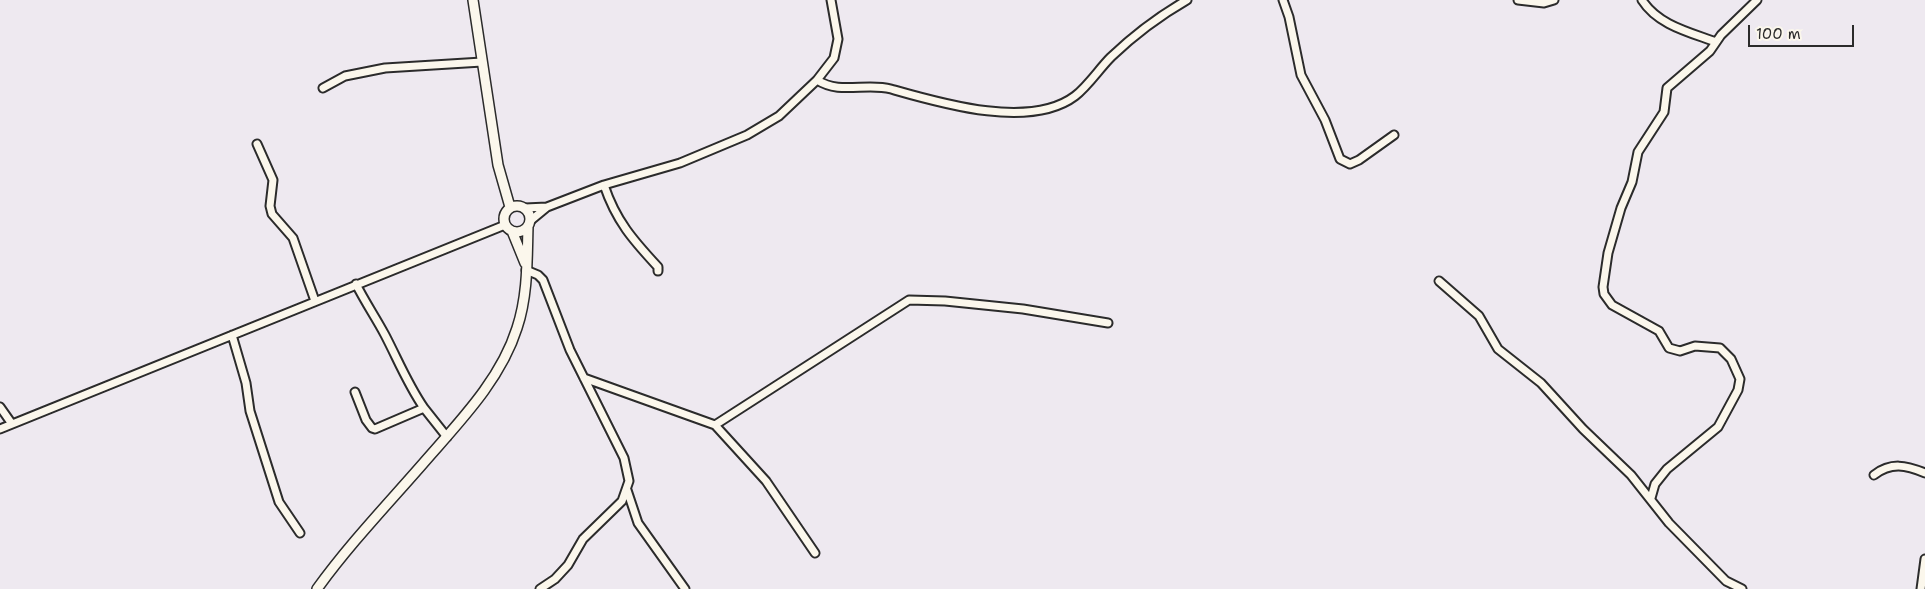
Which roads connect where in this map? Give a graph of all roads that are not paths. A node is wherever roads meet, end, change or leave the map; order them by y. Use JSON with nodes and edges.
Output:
{"nodes":[{"id":1,"x":473,"y":0,"type":"edge"},
{"id":2,"x":831,"y":0,"type":"edge"},
{"id":3,"x":1187,"y":0,"type":"edge"},
{"id":4,"x":1283,"y":0,"type":"edge"},
{"id":5,"x":1518,"y":0,"type":"edge"},
{"id":6,"x":1554,"y":0,"type":"edge"},
{"id":7,"x":1642,"y":0,"type":"edge"},
{"id":8,"x":1757,"y":0,"type":"edge"},
{"id":9,"x":1716,"y":42,"type":"junction"},
{"id":10,"x":482,"y":62,"type":"junction"},
{"id":11,"x":817,"y":80,"type":"junction"},
{"id":12,"x":323,"y":88,"type":"dead end"},
{"id":13,"x":1394,"y":135,"type":"dead end"},
{"id":14,"x":257,"y":144,"type":"dead end"},
{"id":15,"x":604,"y":185,"type":"junction"},
{"id":16,"x":510,"y":207,"type":"junction"},
{"id":17,"x":547,"y":207,"type":"junction"},
{"id":18,"x":525,"y":208,"type":"junction"},
{"id":19,"x":529,"y":224,"type":"junction"},
{"id":20,"x":505,"y":225,"type":"junction"},
{"id":21,"x":512,"y":231,"type":"junction"},
{"id":22,"x":526,"y":268,"type":"junction"},
{"id":23,"x":658,"y":271,"type":"dead end"},
{"id":24,"x":1439,"y":281,"type":"dead end"},
{"id":25,"x":356,"y":284,"type":"junction"},
{"id":26,"x":315,"y":301,"type":"junction"},
{"id":27,"x":1108,"y":323,"type":"dead end"},
{"id":28,"x":232,"y":335,"type":"junction"},
{"id":29,"x":584,"y":378,"type":"junction"},
{"id":30,"x":355,"y":392,"type":"dead end"},
{"id":31,"x":0,"y":407,"type":"edge"},
{"id":32,"x":424,"y":408,"type":"junction"},
{"id":33,"x":12,"y":424,"type":"junction"},
{"id":34,"x":715,"y":425,"type":"junction"},
{"id":35,"x":0,"y":429,"type":"edge"},
{"id":36,"x":448,"y":437,"type":"junction"},
{"id":37,"x":1925,"y":473,"type":"edge"},
{"id":38,"x":1874,"y":475,"type":"dead end"},
{"id":39,"x":627,"y":490,"type":"junction"},
{"id":40,"x":1651,"y":498,"type":"junction"},
{"id":41,"x":300,"y":533,"type":"dead end"},
{"id":42,"x":815,"y":553,"type":"dead end"},
{"id":43,"x":1925,"y":559,"type":"edge"},
{"id":44,"x":317,"y":589,"type":"edge"},
{"id":45,"x":540,"y":589,"type":"edge"},
{"id":46,"x":685,"y":589,"type":"edge"},
{"id":47,"x":1742,"y":589,"type":"edge"},
{"id":48,"x":1921,"y":589,"type":"edge"}],
"edges":[{"from":1,"to":10,"type":"main road"},
{"from":2,"to":11,"type":"street"},
{"from":3,"to":11,"type":"street"},
{"from":4,"to":13,"type":"street"},
{"from":5,"to":6,"type":"street"},
{"from":7,"to":9,"type":"street"},
{"from":8,"to":9,"type":"street"},
{"from":9,"to":40,"type":"street"},
{"from":10,"to":12,"type":"street"},
{"from":10,"to":16,"type":"main road"},
{"from":11,"to":15,"type":"street"},
{"from":14,"to":26,"type":"street"},
{"from":15,"to":17,"type":"street"},
{"from":15,"to":23,"type":"street"},
{"from":16,"to":18,"type":"main road"},
{"from":16,"to":20,"type":"main road"},
{"from":17,"to":18,"type":"street"},
{"from":17,"to":19,"type":"street"},
{"from":18,"to":19,"type":"main road"},
{"from":19,"to":21,"type":"main road"},
{"from":19,"to":22,"type":"main road"},
{"from":20,"to":21,"type":"main road"},
{"from":20,"to":25,"type":"street"},
{"from":21,"to":22,"type":"main road"},
{"from":22,"to":29,"type":"street"},
{"from":22,"to":36,"type":"main road"},
{"from":24,"to":40,"type":"street"},
{"from":25,"to":26,"type":"street"},
{"from":25,"to":32,"type":"street"},
{"from":26,"to":28,"type":"street"},
{"from":27,"to":34,"type":"street"},
{"from":28,"to":33,"type":"street"},
{"from":28,"to":41,"type":"street"},
{"from":29,"to":34,"type":"street"},
{"from":29,"to":39,"type":"street"},
{"from":30,"to":32,"type":"street"},
{"from":31,"to":33,"type":"street"},
{"from":32,"to":36,"type":"street"},
{"from":33,"to":35,"type":"street"},
{"from":34,"to":42,"type":"street"},
{"from":36,"to":44,"type":"main road"},
{"from":37,"to":38,"type":"street"},
{"from":39,"to":45,"type":"street"},
{"from":39,"to":46,"type":"street"},
{"from":40,"to":47,"type":"street"},
{"from":43,"to":48,"type":"street"}]}
